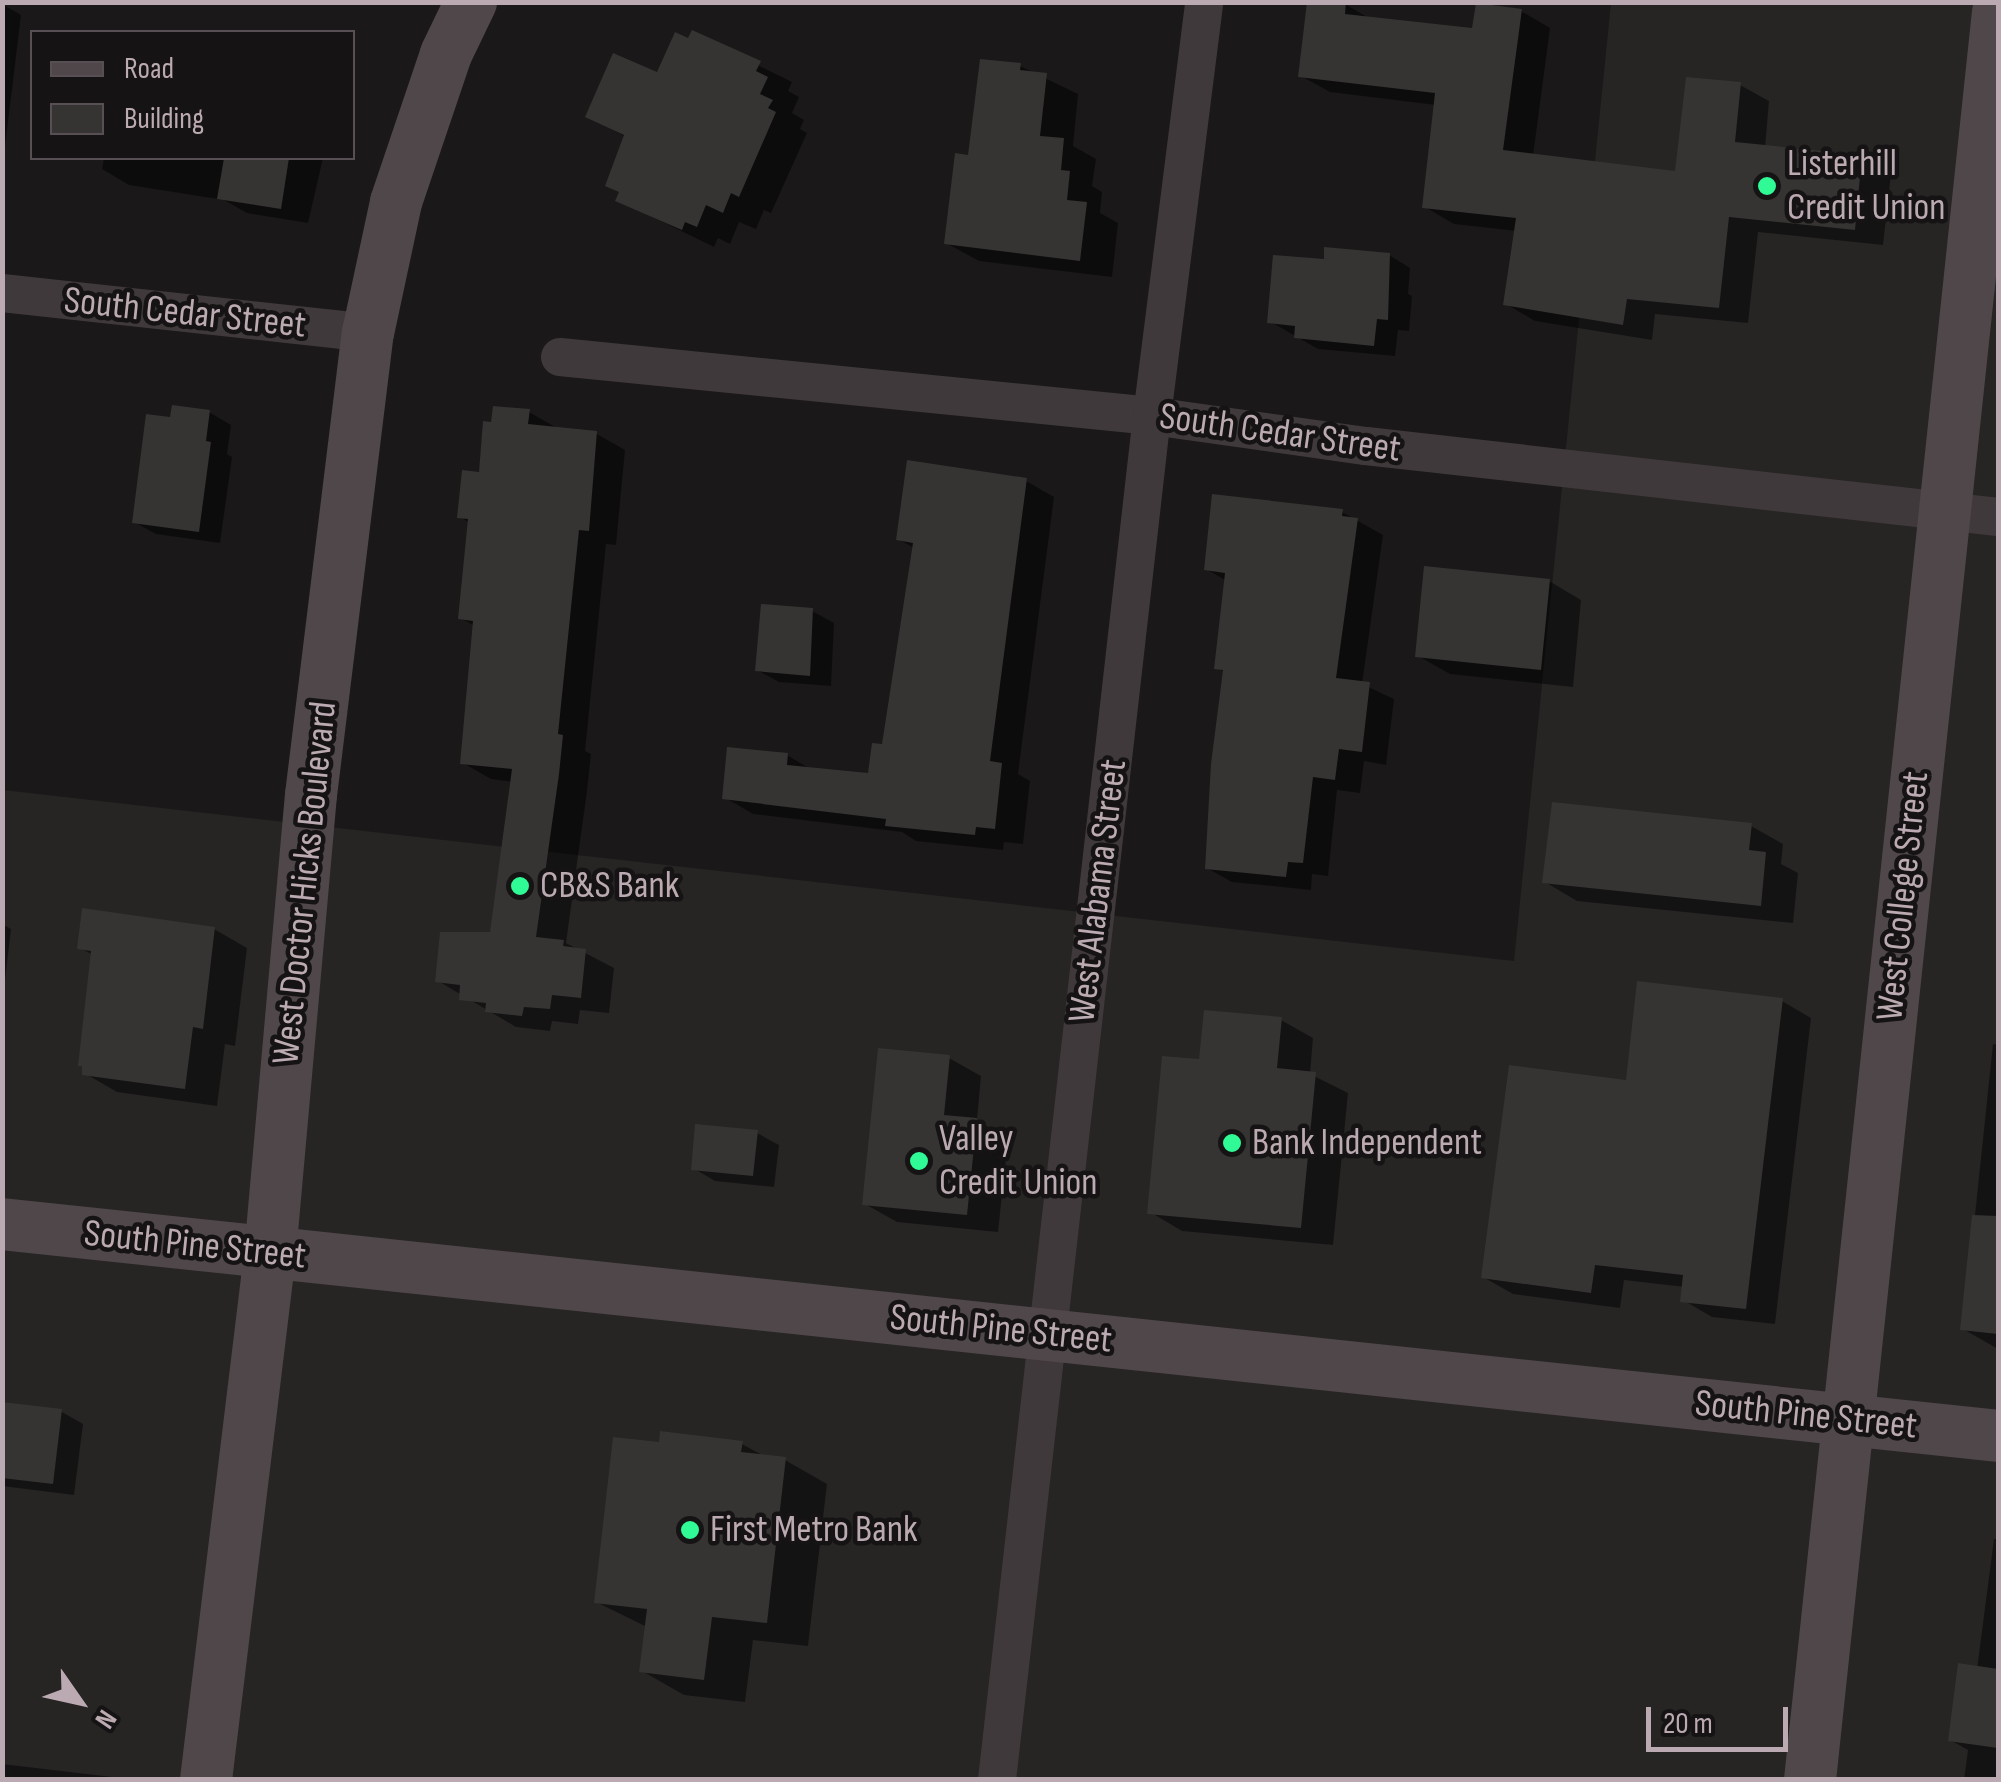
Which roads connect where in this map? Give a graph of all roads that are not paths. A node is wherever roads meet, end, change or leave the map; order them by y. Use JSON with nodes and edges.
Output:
{"nodes":[{"id":1,"x":472,"y":2,"type":"edge"},
{"id":2,"x":1204,"y":2,"type":"edge"},
{"id":3,"x":1998,"y":12,"type":"edge"},
{"id":4,"x":2,"y":294,"type":"edge"},
{"id":5,"x":368,"y":333,"type":"junction"},
{"id":6,"x":560,"y":357,"type":"dead end"},
{"id":7,"x":1152,"y":416,"type":"junction"},
{"id":8,"x":1947,"y":511,"type":"junction"},
{"id":9,"x":1998,"y":517,"type":"edge"},
{"id":10,"x":2,"y":1224,"type":"edge"},
{"id":11,"x":270,"y":1254,"type":"junction"},
{"id":12,"x":1046,"y":1334,"type":"junction"},
{"id":13,"x":1850,"y":1420,"type":"junction"},
{"id":14,"x":1998,"y":1436,"type":"edge"},
{"id":15,"x":206,"y":1780,"type":"edge"},
{"id":16,"x":997,"y":1780,"type":"edge"},
{"id":17,"x":1810,"y":1780,"type":"edge"}],
"edges":[{"from":1,"to":5,"type":"street","name":"West Doctor Hicks Boulevard"},
{"from":2,"to":7,"type":"street","name":"West Alabama Street"},
{"from":3,"to":8,"type":"street","name":"West College Street"},
{"from":4,"to":5,"type":"street","name":"South Cedar Street"},
{"from":5,"to":11,"type":"street","name":"West Doctor Hicks Boulevard"},
{"from":6,"to":7,"type":"street","name":"South Cedar Street"},
{"from":7,"to":8,"type":"street","name":"South Cedar Street"},
{"from":7,"to":12,"type":"street","name":"West Alabama Street"},
{"from":8,"to":9,"type":"street","name":"South Cedar Street"},
{"from":8,"to":13,"type":"street","name":"West College Street"},
{"from":10,"to":11,"type":"street","name":"South Pine Street"},
{"from":11,"to":12,"type":"street","name":"South Pine Street"},
{"from":11,"to":15,"type":"street","name":"West Doctor Hicks Boulevard"},
{"from":12,"to":13,"type":"street","name":"South Pine Street"},
{"from":12,"to":16,"type":"street","name":"West Alabama Street"},
{"from":13,"to":14,"type":"street","name":"South Pine Street"},
{"from":13,"to":17,"type":"street","name":"West College Street"}]}
